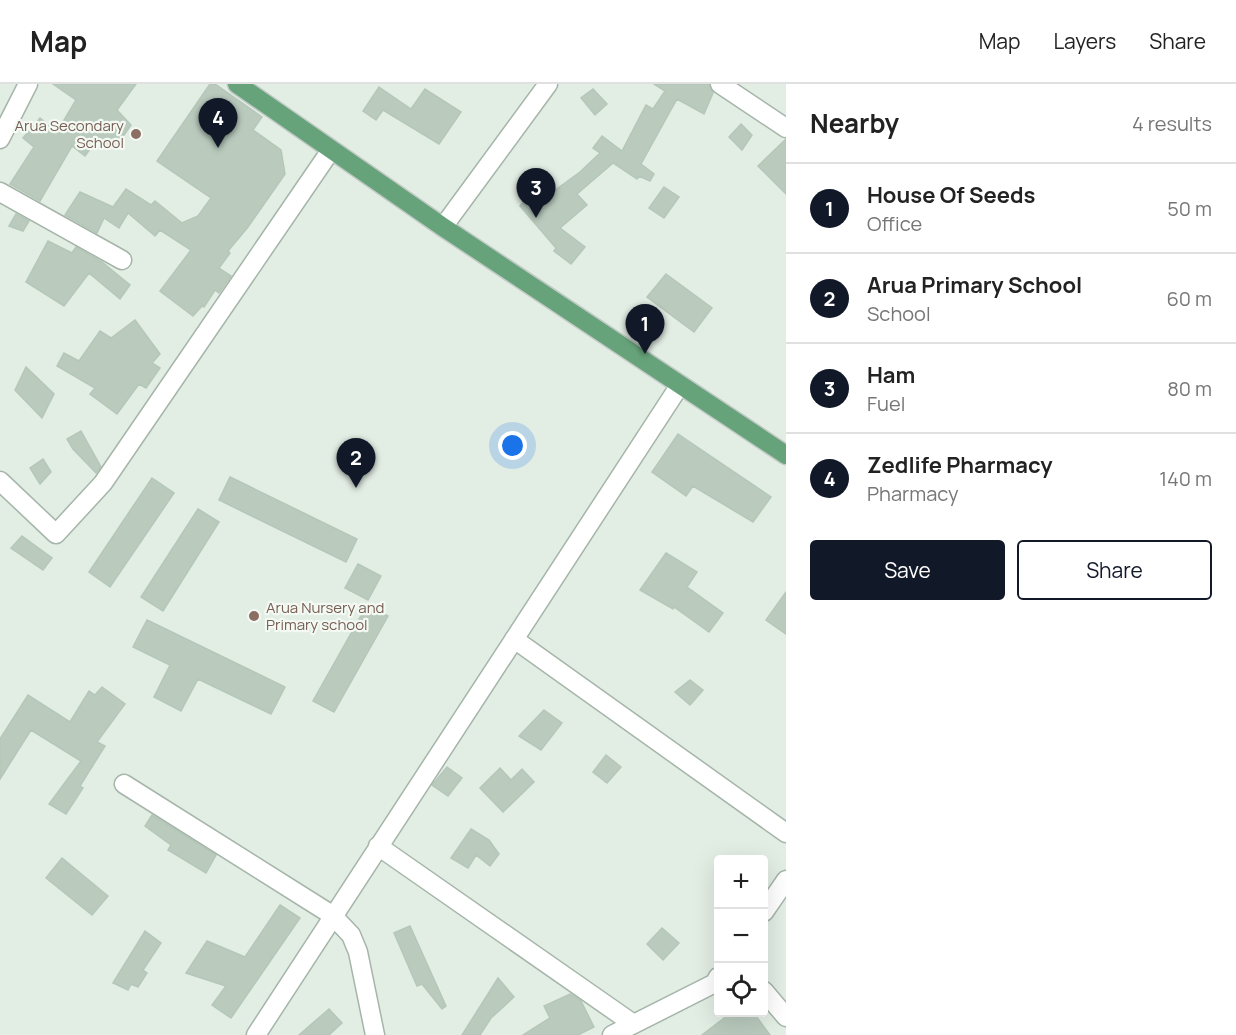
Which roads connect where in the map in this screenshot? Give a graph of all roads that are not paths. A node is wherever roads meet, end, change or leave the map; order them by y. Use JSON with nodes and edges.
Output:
{"nodes":[{"id":1,"x":28,"y":84,"type":"edge"},
{"id":2,"x":237,"y":84,"type":"edge"},
{"id":3,"x":548,"y":84,"type":"edge"},
{"id":4,"x":720,"y":84,"type":"edge"},
{"id":5,"x":786,"y":128,"type":"edge"},
{"id":6,"x":0,"y":139,"type":"edge"},
{"id":7,"x":331,"y":150,"type":"junction"},
{"id":8,"x":0,"y":192,"type":"edge"},
{"id":9,"x":443,"y":227,"type":"junction"},
{"id":10,"x":122,"y":260,"type":"dead end"},
{"id":11,"x":680,"y":385,"type":"junction"},
{"id":12,"x":786,"y":456,"type":"edge"},
{"id":13,"x":0,"y":481,"type":"edge"},
{"id":14,"x":513,"y":639,"type":"junction"},
{"id":15,"x":124,"y":784,"type":"dead end"},
{"id":16,"x":786,"y":833,"type":"edge"},
{"id":17,"x":378,"y":846,"type":"junction"},
{"id":18,"x":786,"y":880,"type":"edge"},
{"id":19,"x":766,"y":909,"type":"edge"},
{"id":20,"x":332,"y":915,"type":"junction"},
{"id":21,"x":714,"y":982,"type":"edge"},
{"id":22,"x":768,"y":996,"type":"edge"},
{"id":23,"x":786,"y":1017,"type":"edge"},
{"id":24,"x":633,"y":1023,"type":"junction"},
{"id":25,"x":256,"y":1035,"type":"edge"},
{"id":26,"x":375,"y":1035,"type":"edge"},
{"id":27,"x":612,"y":1035,"type":"edge"}],
"edges":[{"from":1,"to":6,"type":"street"},
{"from":2,"to":7,"type":"main road"},
{"from":3,"to":9,"type":"street"},
{"from":4,"to":5,"type":"street"},
{"from":7,"to":9,"type":"main road"},
{"from":7,"to":13,"type":"street"},
{"from":8,"to":10,"type":"street"},
{"from":9,"to":11,"type":"main road"},
{"from":11,"to":12,"type":"main road"},
{"from":11,"to":14,"type":"street"},
{"from":14,"to":16,"type":"street"},
{"from":14,"to":17,"type":"street"},
{"from":15,"to":20,"type":"street"},
{"from":17,"to":20,"type":"street"},
{"from":17,"to":24,"type":"street"},
{"from":18,"to":19,"type":"street"},
{"from":20,"to":25,"type":"street"},
{"from":20,"to":26,"type":"street"},
{"from":21,"to":24,"type":"street"},
{"from":22,"to":23,"type":"street"},
{"from":24,"to":27,"type":"street"}]}
